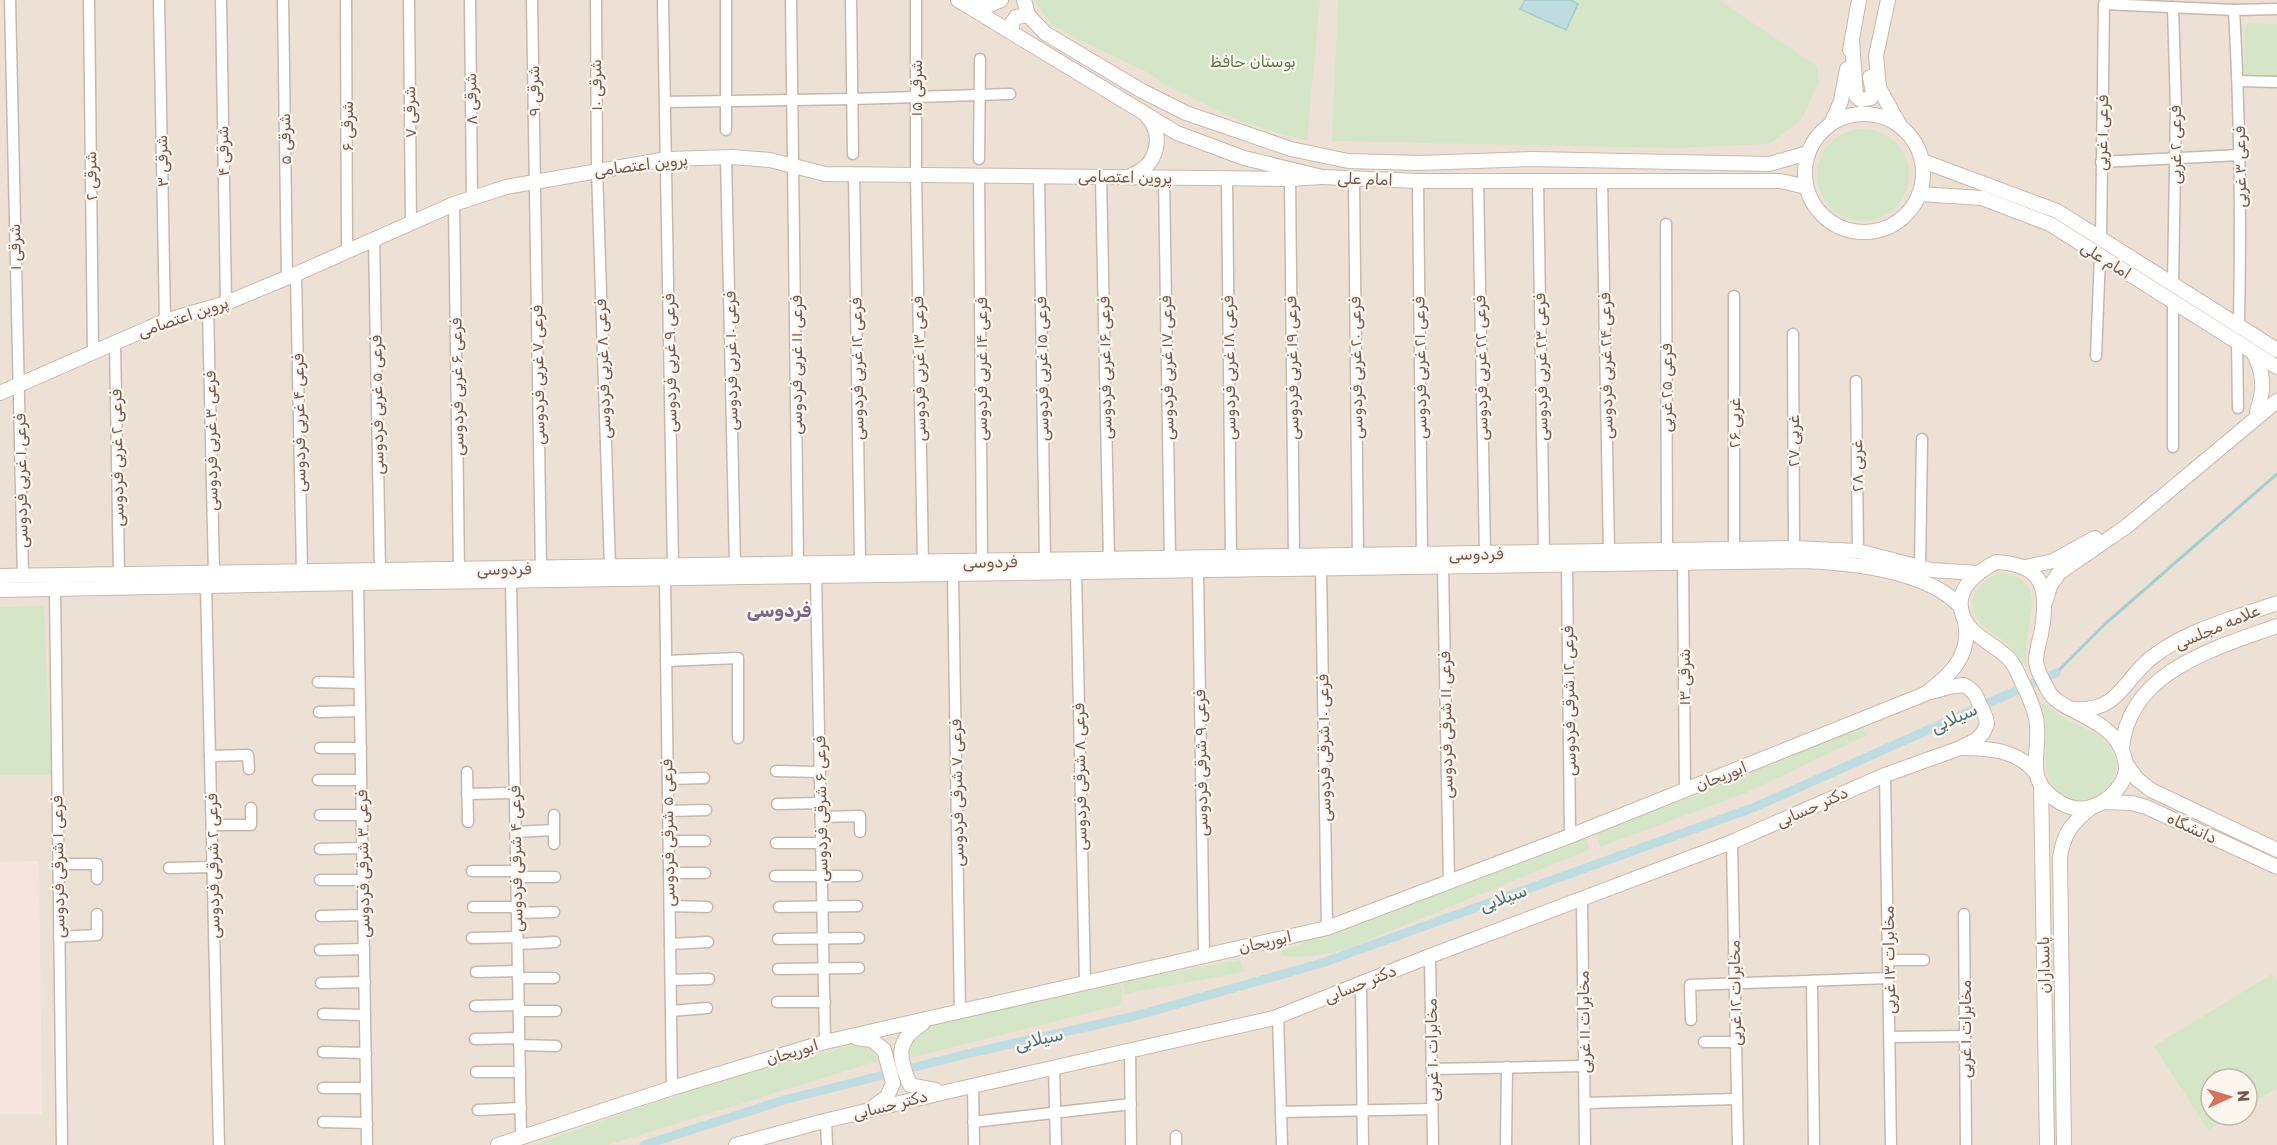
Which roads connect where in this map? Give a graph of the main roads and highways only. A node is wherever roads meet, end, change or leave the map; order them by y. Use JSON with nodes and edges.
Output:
{"nodes":[{"id":1,"x":1001,"y":0,"type":"edge"},
{"id":2,"x":1024,"y":0,"type":"edge"},
{"id":3,"x":1859,"y":0,"type":"edge"},
{"id":4,"x":1888,"y":0,"type":"edge"},
{"id":5,"x":961,"y":2,"type":"edge"},
{"id":6,"x":1028,"y":15,"type":"junction"},
{"id":7,"x":1013,"y":33,"type":"junction"},
{"id":8,"x":1852,"y":41,"type":"junction"},
{"id":9,"x":1879,"y":44,"type":"junction"},
{"id":10,"x":1144,"y":112,"type":"junction"},
{"id":11,"x":1832,"y":122,"type":"junction"},
{"id":12,"x":1899,"y":124,"type":"junction"},
{"id":13,"x":1808,"y":153,"type":"junction"},
{"id":14,"x":1532,"y":159,"type":"junction"},
{"id":15,"x":1786,"y":159,"type":"junction"},
{"id":16,"x":1488,"y":161,"type":"junction"},
{"id":17,"x":1923,"y":161,"type":"junction"},
{"id":18,"x":1948,"y":170,"type":"junction"},
{"id":19,"x":1125,"y":177,"type":"junction"},
{"id":20,"x":1322,"y":177,"type":"junction"},
{"id":21,"x":1531,"y":180,"type":"junction"},
{"id":22,"x":1485,"y":181,"type":"junction"},
{"id":23,"x":1781,"y":181,"type":"junction"},
{"id":24,"x":1806,"y":187,"type":"junction"},
{"id":25,"x":1919,"y":194,"type":"junction"},
{"id":26,"x":1944,"y":196,"type":"junction"},
{"id":27,"x":2239,"y":325,"type":"junction"},
{"id":28,"x":2277,"y":337,"type":"edge"},
{"id":29,"x":2277,"y":350,"type":"edge"},
{"id":30,"x":2253,"y":352,"type":"junction"},
{"id":31,"x":2277,"y":367,"type":"edge"},
{"id":32,"x":0,"y":393,"type":"edge"},
{"id":33,"x":2277,"y":393,"type":"edge"},
{"id":34,"x":2277,"y":401,"type":"edge"},
{"id":35,"x":2257,"y":411,"type":"junction"},
{"id":36,"x":1794,"y":555,"type":"junction"},
{"id":37,"x":1397,"y":562,"type":"junction"},
{"id":38,"x":2026,"y":567,"type":"junction"},
{"id":39,"x":1977,"y":573,"type":"junction"},
{"id":40,"x":578,"y":574,"type":"junction"},
{"id":41,"x":0,"y":576,"type":"edge"},
{"id":42,"x":0,"y":590,"type":"edge"},
{"id":43,"x":2277,"y":603,"type":"edge"},
{"id":44,"x":2045,"y":605,"type":"junction"},
{"id":45,"x":1960,"y":607,"type":"junction"},
{"id":46,"x":1965,"y":622,"type":"junction"},
{"id":47,"x":2277,"y":626,"type":"edge"},
{"id":48,"x":1925,"y":694,"type":"junction"},
{"id":49,"x":2073,"y":708,"type":"junction"},
{"id":50,"x":1960,"y":748,"type":"junction"},
{"id":51,"x":2122,"y":748,"type":"junction"},
{"id":52,"x":2127,"y":765,"type":"junction"},
{"id":53,"x":2038,"y":778,"type":"junction"},
{"id":54,"x":2098,"y":804,"type":"junction"},
{"id":55,"x":2277,"y":850,"type":"edge"},
{"id":56,"x":2277,"y":867,"type":"edge"},
{"id":57,"x":930,"y":1019,"type":"junction"},
{"id":58,"x":846,"y":1037,"type":"junction"},
{"id":59,"x":950,"y":1091,"type":"junction"},
{"id":60,"x":863,"y":1112,"type":"junction"},
{"id":61,"x":751,"y":1143,"type":"edge"},
{"id":62,"x":498,"y":1145,"type":"edge"},
{"id":63,"x":736,"y":1145,"type":"edge"},
{"id":64,"x":2047,"y":1145,"type":"edge"},
{"id":65,"x":2064,"y":1145,"type":"edge"}],
"edges":[{"from":1,"to":5,"type":"main road"},
{"from":2,"to":6,"type":"main road"},
{"from":3,"to":8,"type":"main road"},
{"from":4,"to":9,"type":"main road"},
{"from":5,"to":7,"type":"main road","name":"امام علی"},
{"from":6,"to":7,"type":"main road"},
{"from":6,"to":16,"type":"main road","name":"امام علی"},
{"from":7,"to":10,"type":"main road","name":"امام علی"},
{"from":8,"to":9,"type":"main road"},
{"from":8,"to":11,"type":"main road"},
{"from":9,"to":12,"type":"main road"},
{"from":10,"to":19,"type":"main road"},
{"from":10,"to":20,"type":"main road","name":"امام علی"},
{"from":11,"to":12,"type":"main road"},
{"from":11,"to":13,"type":"main road"},
{"from":12,"to":17,"type":"main road"},
{"from":13,"to":15,"type":"main road","name":"امام علی"},
{"from":13,"to":24,"type":"main road"},
{"from":14,"to":15,"type":"main road","name":"امام علی"},
{"from":14,"to":16,"type":"main road","name":"امام علی"},
{"from":14,"to":21,"type":"main road"},
{"from":15,"to":23,"type":"main road"},
{"from":16,"to":22,"type":"main road"},
{"from":17,"to":18,"type":"main road","name":"امام علی"},
{"from":17,"to":25,"type":"main road"},
{"from":18,"to":26,"type":"main road"},
{"from":18,"to":27,"type":"main road","name":"امام علی"},
{"from":19,"to":20,"type":"main road","name":"پروین اعتصامی"},
{"from":19,"to":32,"type":"main road","name":"پروین اعتصامی"},
{"from":20,"to":22,"type":"main road","name":"امام علی"},
{"from":21,"to":22,"type":"main road","name":"امام علی"},
{"from":21,"to":23,"type":"main road","name":"امام علی"},
{"from":23,"to":24,"type":"main road","name":"امام علی"},
{"from":24,"to":25,"type":"main road"},
{"from":25,"to":26,"type":"main road","name":"امام علی"},
{"from":26,"to":30,"type":"main road","name":"امام علی"},
{"from":27,"to":28,"type":"main road"},
{"from":27,"to":29,"type":"main road","name":"امام علی"},
{"from":30,"to":31,"type":"main road","name":"امام علی"},
{"from":30,"to":35,"type":"main road"},
{"from":33,"to":35,"type":"main road"},
{"from":34,"to":44,"type":"main road"},
{"from":35,"to":38,"type":"main road"},
{"from":36,"to":37,"type":"main road","name":"فردوسی"},
{"from":36,"to":37,"type":"main road","name":"فردوسی"},
{"from":36,"to":39,"type":"main road","name":"فردوسی"},
{"from":36,"to":45,"type":"main road","name":"فردوسی"},
{"from":37,"to":40,"type":"main road","name":"فردوسی"},
{"from":37,"to":40,"type":"main road","name":"فردوسی"},
{"from":38,"to":39,"type":"main road"},
{"from":38,"to":44,"type":"main road"},
{"from":39,"to":45,"type":"main road"},
{"from":40,"to":41,"type":"main road","name":"فردوسی"},
{"from":40,"to":42,"type":"main road","name":"فردوسی"},
{"from":43,"to":49,"type":"main road","name":"علامه مجلسی"},
{"from":44,"to":49,"type":"main road"},
{"from":45,"to":46,"type":"main road"},
{"from":46,"to":48,"type":"main road","name":"ابوریحان"},
{"from":46,"to":53,"type":"main road","name":"پاسداران"},
{"from":47,"to":51,"type":"main road","name":"علامه مجلسی"},
{"from":48,"to":50,"type":"main road"},
{"from":48,"to":57,"type":"main road","name":"ابوریحان"},
{"from":49,"to":51,"type":"main road"},
{"from":50,"to":53,"type":"main road","name":"دانشگاه"},
{"from":50,"to":59,"type":"main road","name":"دکتر حسابی"},
{"from":51,"to":52,"type":"main road"},
{"from":52,"to":54,"type":"main road","name":"پاسداران"},
{"from":52,"to":55,"type":"main road","name":"دانشگاه"},
{"from":53,"to":54,"type":"main road","name":"دانشگاه"},
{"from":53,"to":64,"type":"main road","name":"پاسداران"},
{"from":54,"to":56,"type":"main road","name":"دانشگاه"},
{"from":54,"to":65,"type":"main road","name":"پاسداران"},
{"from":57,"to":58,"type":"main road","name":"ابوریحان"},
{"from":57,"to":59,"type":"main road"},
{"from":58,"to":60,"type":"main road"},
{"from":58,"to":62,"type":"main road","name":"ابوریحان"},
{"from":59,"to":60,"type":"main road","name":"دکتر حسابی"},
{"from":60,"to":61,"type":"main road","name":"دکتر حسابی"},
{"from":61,"to":63,"type":"main road","name":"دکتر حسابی"}]}
